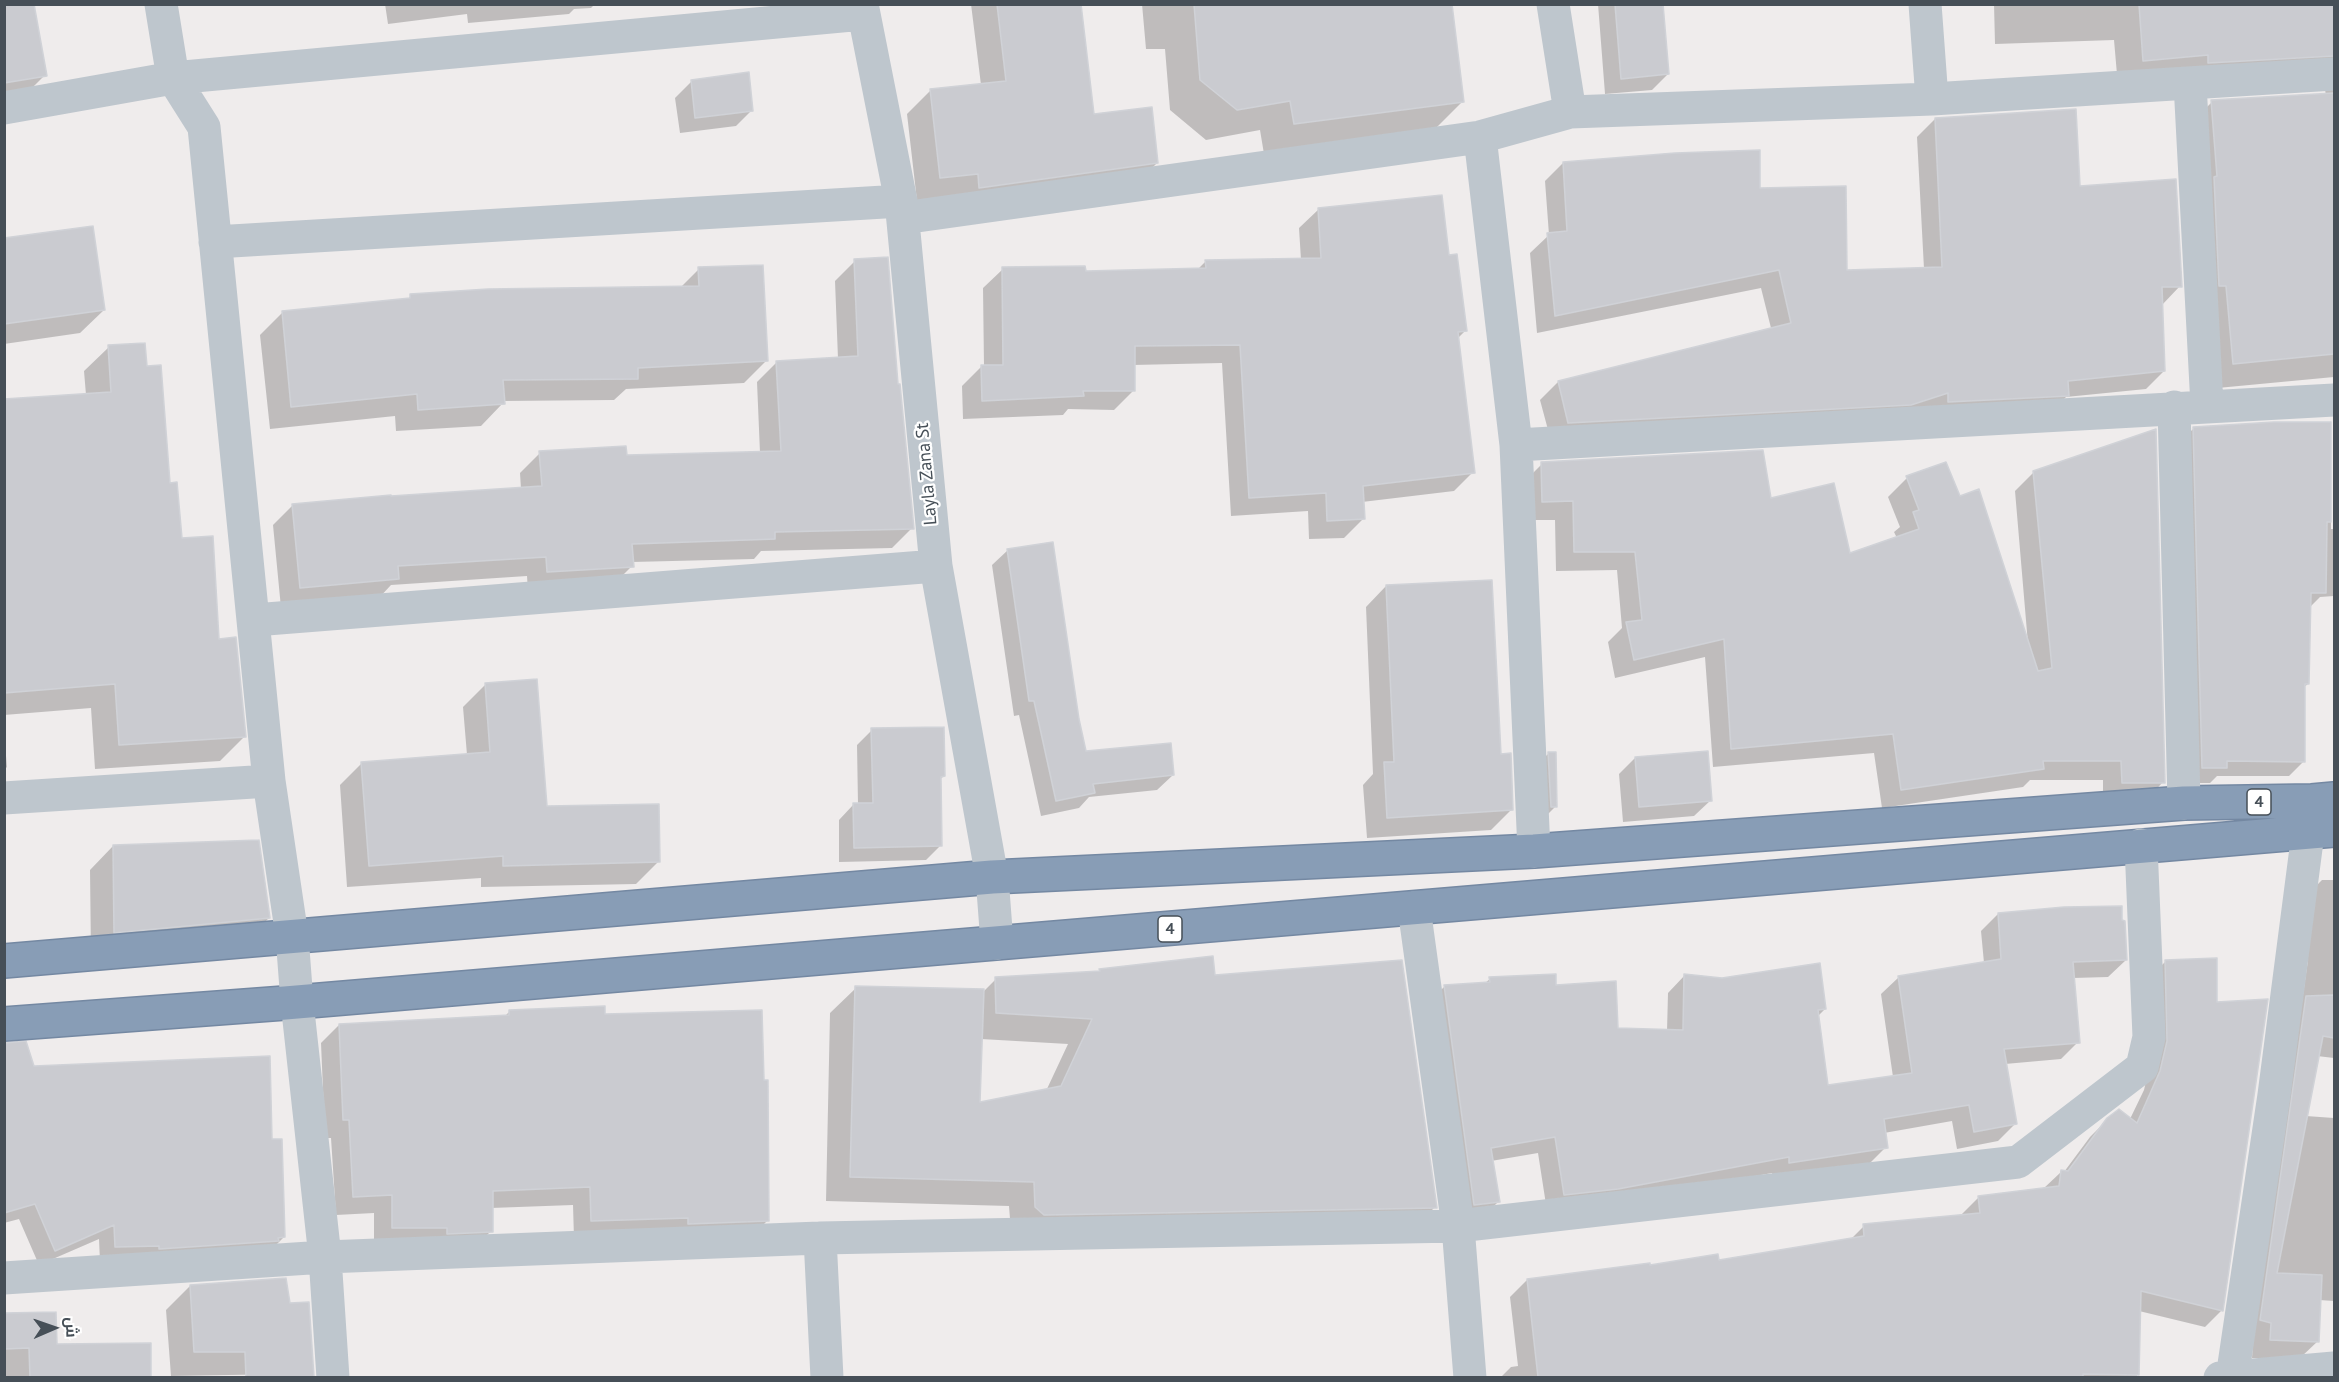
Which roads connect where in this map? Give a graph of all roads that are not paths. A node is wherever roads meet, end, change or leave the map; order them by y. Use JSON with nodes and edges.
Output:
{"nodes":[{"id":1,"x":161,"y":4,"type":"edge"},
{"id":2,"x":1553,"y":4,"type":"edge"},
{"id":3,"x":1925,"y":4,"type":"edge"},
{"id":4,"x":862,"y":9,"type":"edge"},
{"id":5,"x":2334,"y":74,"type":"edge"},
{"id":6,"x":173,"y":78,"type":"junction"},
{"id":7,"x":2190,"y":83,"type":"junction"},
{"id":8,"x":1932,"y":99,"type":"junction"},
{"id":9,"x":4,"y":108,"type":"edge"},
{"id":10,"x":1570,"y":112,"type":"junction"},
{"id":11,"x":1480,"y":137,"type":"junction"},
{"id":12,"x":902,"y":209,"type":"junction"},
{"id":13,"x":215,"y":242,"type":"junction"},
{"id":14,"x":2334,"y":400,"type":"edge"},
{"id":15,"x":2207,"y":406,"type":"junction"},
{"id":16,"x":2174,"y":407,"type":"junction"},
{"id":17,"x":1516,"y":446,"type":"junction"},
{"id":18,"x":936,"y":566,"type":"junction"},
{"id":19,"x":254,"y":621,"type":"junction"},
{"id":20,"x":268,"y":781,"type":"junction"},
{"id":21,"x":4,"y":798,"type":"edge"},
{"id":22,"x":2334,"y":799,"type":"edge"},
{"id":23,"x":2184,"y":804,"type":"junction"},
{"id":24,"x":2321,"y":831,"type":"edge"},
{"id":25,"x":2141,"y":845,"type":"junction"},
{"id":26,"x":1534,"y":851,"type":"junction"},
{"id":27,"x":992,"y":878,"type":"junction"},
{"id":28,"x":1414,"y":908,"type":"junction"},
{"id":29,"x":292,"y":936,"type":"junction"},
{"id":30,"x":997,"y":943,"type":"junction"},
{"id":31,"x":4,"y":962,"type":"edge"},
{"id":32,"x":297,"y":1002,"type":"junction"},
{"id":33,"x":4,"y":1024,"type":"edge"},
{"id":34,"x":1458,"y":1226,"type":"junction"},
{"id":35,"x":820,"y":1238,"type":"junction"},
{"id":36,"x":324,"y":1257,"type":"junction"},
{"id":37,"x":4,"y":1278,"type":"edge"},
{"id":38,"x":2334,"y":1368,"type":"edge"},
{"id":39,"x":333,"y":1377,"type":"edge"},
{"id":40,"x":827,"y":1377,"type":"edge"},
{"id":41,"x":1470,"y":1377,"type":"edge"},
{"id":42,"x":2228,"y":1377,"type":"edge"}],
"edges":[{"from":1,"to":6,"type":"street"},
{"from":2,"to":10,"type":"street"},
{"from":3,"to":8,"type":"street"},
{"from":4,"to":6,"type":"street"},
{"from":4,"to":12,"type":"street","name":"Layla Zana St"},
{"from":5,"to":7,"type":"street"},
{"from":6,"to":9,"type":"street"},
{"from":6,"to":13,"type":"street"},
{"from":7,"to":8,"type":"street"},
{"from":7,"to":15,"type":"street"},
{"from":8,"to":10,"type":"street"},
{"from":10,"to":11,"type":"street"},
{"from":11,"to":12,"type":"street"},
{"from":11,"to":17,"type":"street"},
{"from":12,"to":13,"type":"street"},
{"from":12,"to":18,"type":"street","name":"Layla Zana St"},
{"from":13,"to":19,"type":"street"},
{"from":14,"to":15,"type":"street"},
{"from":15,"to":16,"type":"street"},
{"from":16,"to":17,"type":"street"},
{"from":16,"to":23,"type":"street"},
{"from":17,"to":26,"type":"street"},
{"from":18,"to":19,"type":"street"},
{"from":18,"to":27,"type":"street","name":"Layla Zana St"},
{"from":19,"to":20,"type":"street"},
{"from":20,"to":21,"type":"street"},
{"from":20,"to":29,"type":"street"},
{"from":22,"to":23,"type":"highway","number":"4"},
{"from":23,"to":26,"type":"highway","number":"4"},
{"from":24,"to":25,"type":"highway","number":"4"},
{"from":24,"to":42,"type":"street"},
{"from":25,"to":28,"type":"highway","number":"4"},
{"from":25,"to":34,"type":"street"},
{"from":26,"to":27,"type":"highway","number":"4"},
{"from":27,"to":29,"type":"highway","number":"4"},
{"from":27,"to":30,"type":"street","name":"Layla Zana St"},
{"from":28,"to":30,"type":"highway","number":"4"},
{"from":28,"to":34,"type":"street"},
{"from":29,"to":31,"type":"highway","number":"4"},
{"from":29,"to":32,"type":"street"},
{"from":30,"to":32,"type":"highway","number":"4"},
{"from":32,"to":33,"type":"highway","number":"4"},
{"from":32,"to":36,"type":"street"},
{"from":34,"to":35,"type":"street"},
{"from":34,"to":41,"type":"street"},
{"from":35,"to":36,"type":"street"},
{"from":35,"to":40,"type":"street"},
{"from":36,"to":37,"type":"street"},
{"from":36,"to":39,"type":"street"},
{"from":38,"to":42,"type":"street"}]}
